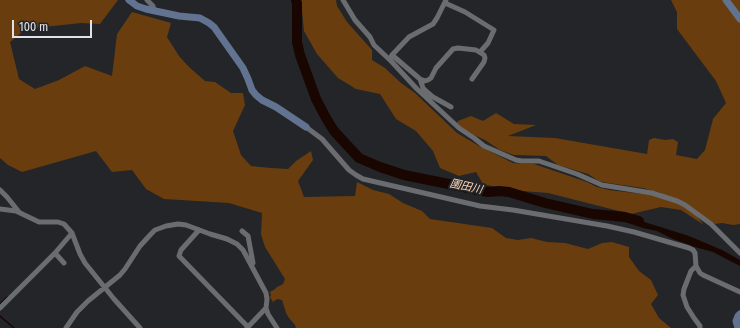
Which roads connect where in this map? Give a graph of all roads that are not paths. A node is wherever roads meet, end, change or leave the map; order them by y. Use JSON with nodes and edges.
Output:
{"nodes":[{"id":1,"x":129,"y":0,"type":"edge"},
{"id":2,"x":147,"y":0,"type":"edge"},
{"id":3,"x":343,"y":0,"type":"edge"},
{"id":4,"x":726,"y":0,"type":"edge"},
{"id":5,"x":445,"y":2,"type":"edge"},
{"id":6,"x":154,"y":10,"type":"junction"},
{"id":7,"x":740,"y":19,"type":"edge"},
{"id":8,"x":480,"y":52,"type":"junction"},
{"id":9,"x":392,"y":55,"type":"junction"},
{"id":10,"x":391,"y":62,"type":"junction"},
{"id":11,"x":472,"y":78,"type":"dead end"},
{"id":12,"x":420,"y":79,"type":"junction"},
{"id":13,"x":451,"y":107,"type":"dead end"},
{"id":14,"x":306,"y":127,"type":"joint"},
{"id":15,"x":0,"y":190,"type":"edge"},
{"id":16,"x":0,"y":209,"type":"edge"},
{"id":17,"x":20,"y":213,"type":"junction"},
{"id":18,"x":199,"y":230,"type":"junction"},
{"id":19,"x":242,"y":231,"type":"dead end"},
{"id":20,"x":72,"y":233,"type":"junction"},
{"id":21,"x":56,"y":253,"type":"junction"},
{"id":22,"x":740,"y":253,"type":"edge"},
{"id":23,"x":64,"y":263,"type":"dead end"},
{"id":24,"x":696,"y":266,"type":"junction"},
{"id":25,"x":254,"y":270,"type":"junction"},
{"id":26,"x":106,"y":287,"type":"junction"},
{"id":27,"x":740,"y":292,"type":"edge"},
{"id":28,"x":0,"y":308,"type":"edge"},
{"id":29,"x":266,"y":308,"type":"junction"},
{"id":30,"x":740,"y":314,"type":"edge"},
{"id":31,"x":247,"y":327,"type":"edge"},
{"id":32,"x":66,"y":328,"type":"edge"},
{"id":33,"x":140,"y":328,"type":"edge"},
{"id":34,"x":277,"y":328,"type":"edge"},
{"id":35,"x":700,"y":328,"type":"edge"},
{"id":36,"x":738,"y":328,"type":"edge"}],
"edges":[{"from":1,"to":6,"type":"street"},
{"from":2,"to":6,"type":"street"},
{"from":3,"to":10,"type":"street"},
{"from":4,"to":7,"type":"street"},
{"from":5,"to":8,"type":"street"},
{"from":5,"to":9,"type":"street"},
{"from":6,"to":14,"type":"street"},
{"from":8,"to":11,"type":"street"},
{"from":8,"to":12,"type":"street"},
{"from":9,"to":10,"type":"street"},
{"from":9,"to":12,"type":"street"},
{"from":10,"to":22,"type":"street"},
{"from":12,"to":13,"type":"street"},
{"from":14,"to":24,"type":"street"},
{"from":15,"to":17,"type":"street"},
{"from":16,"to":17,"type":"street"},
{"from":17,"to":20,"type":"street"},
{"from":18,"to":25,"type":"street"},
{"from":18,"to":26,"type":"street"},
{"from":18,"to":31,"type":"street"},
{"from":19,"to":25,"type":"street"},
{"from":20,"to":21,"type":"street"},
{"from":20,"to":26,"type":"street"},
{"from":21,"to":23,"type":"street"},
{"from":21,"to":28,"type":"street"},
{"from":24,"to":27,"type":"street"},
{"from":24,"to":35,"type":"street"},
{"from":25,"to":29,"type":"street"},
{"from":26,"to":32,"type":"street"},
{"from":26,"to":33,"type":"street"},
{"from":29,"to":31,"type":"street"},
{"from":29,"to":34,"type":"street"},
{"from":30,"to":36,"type":"street"}]}
